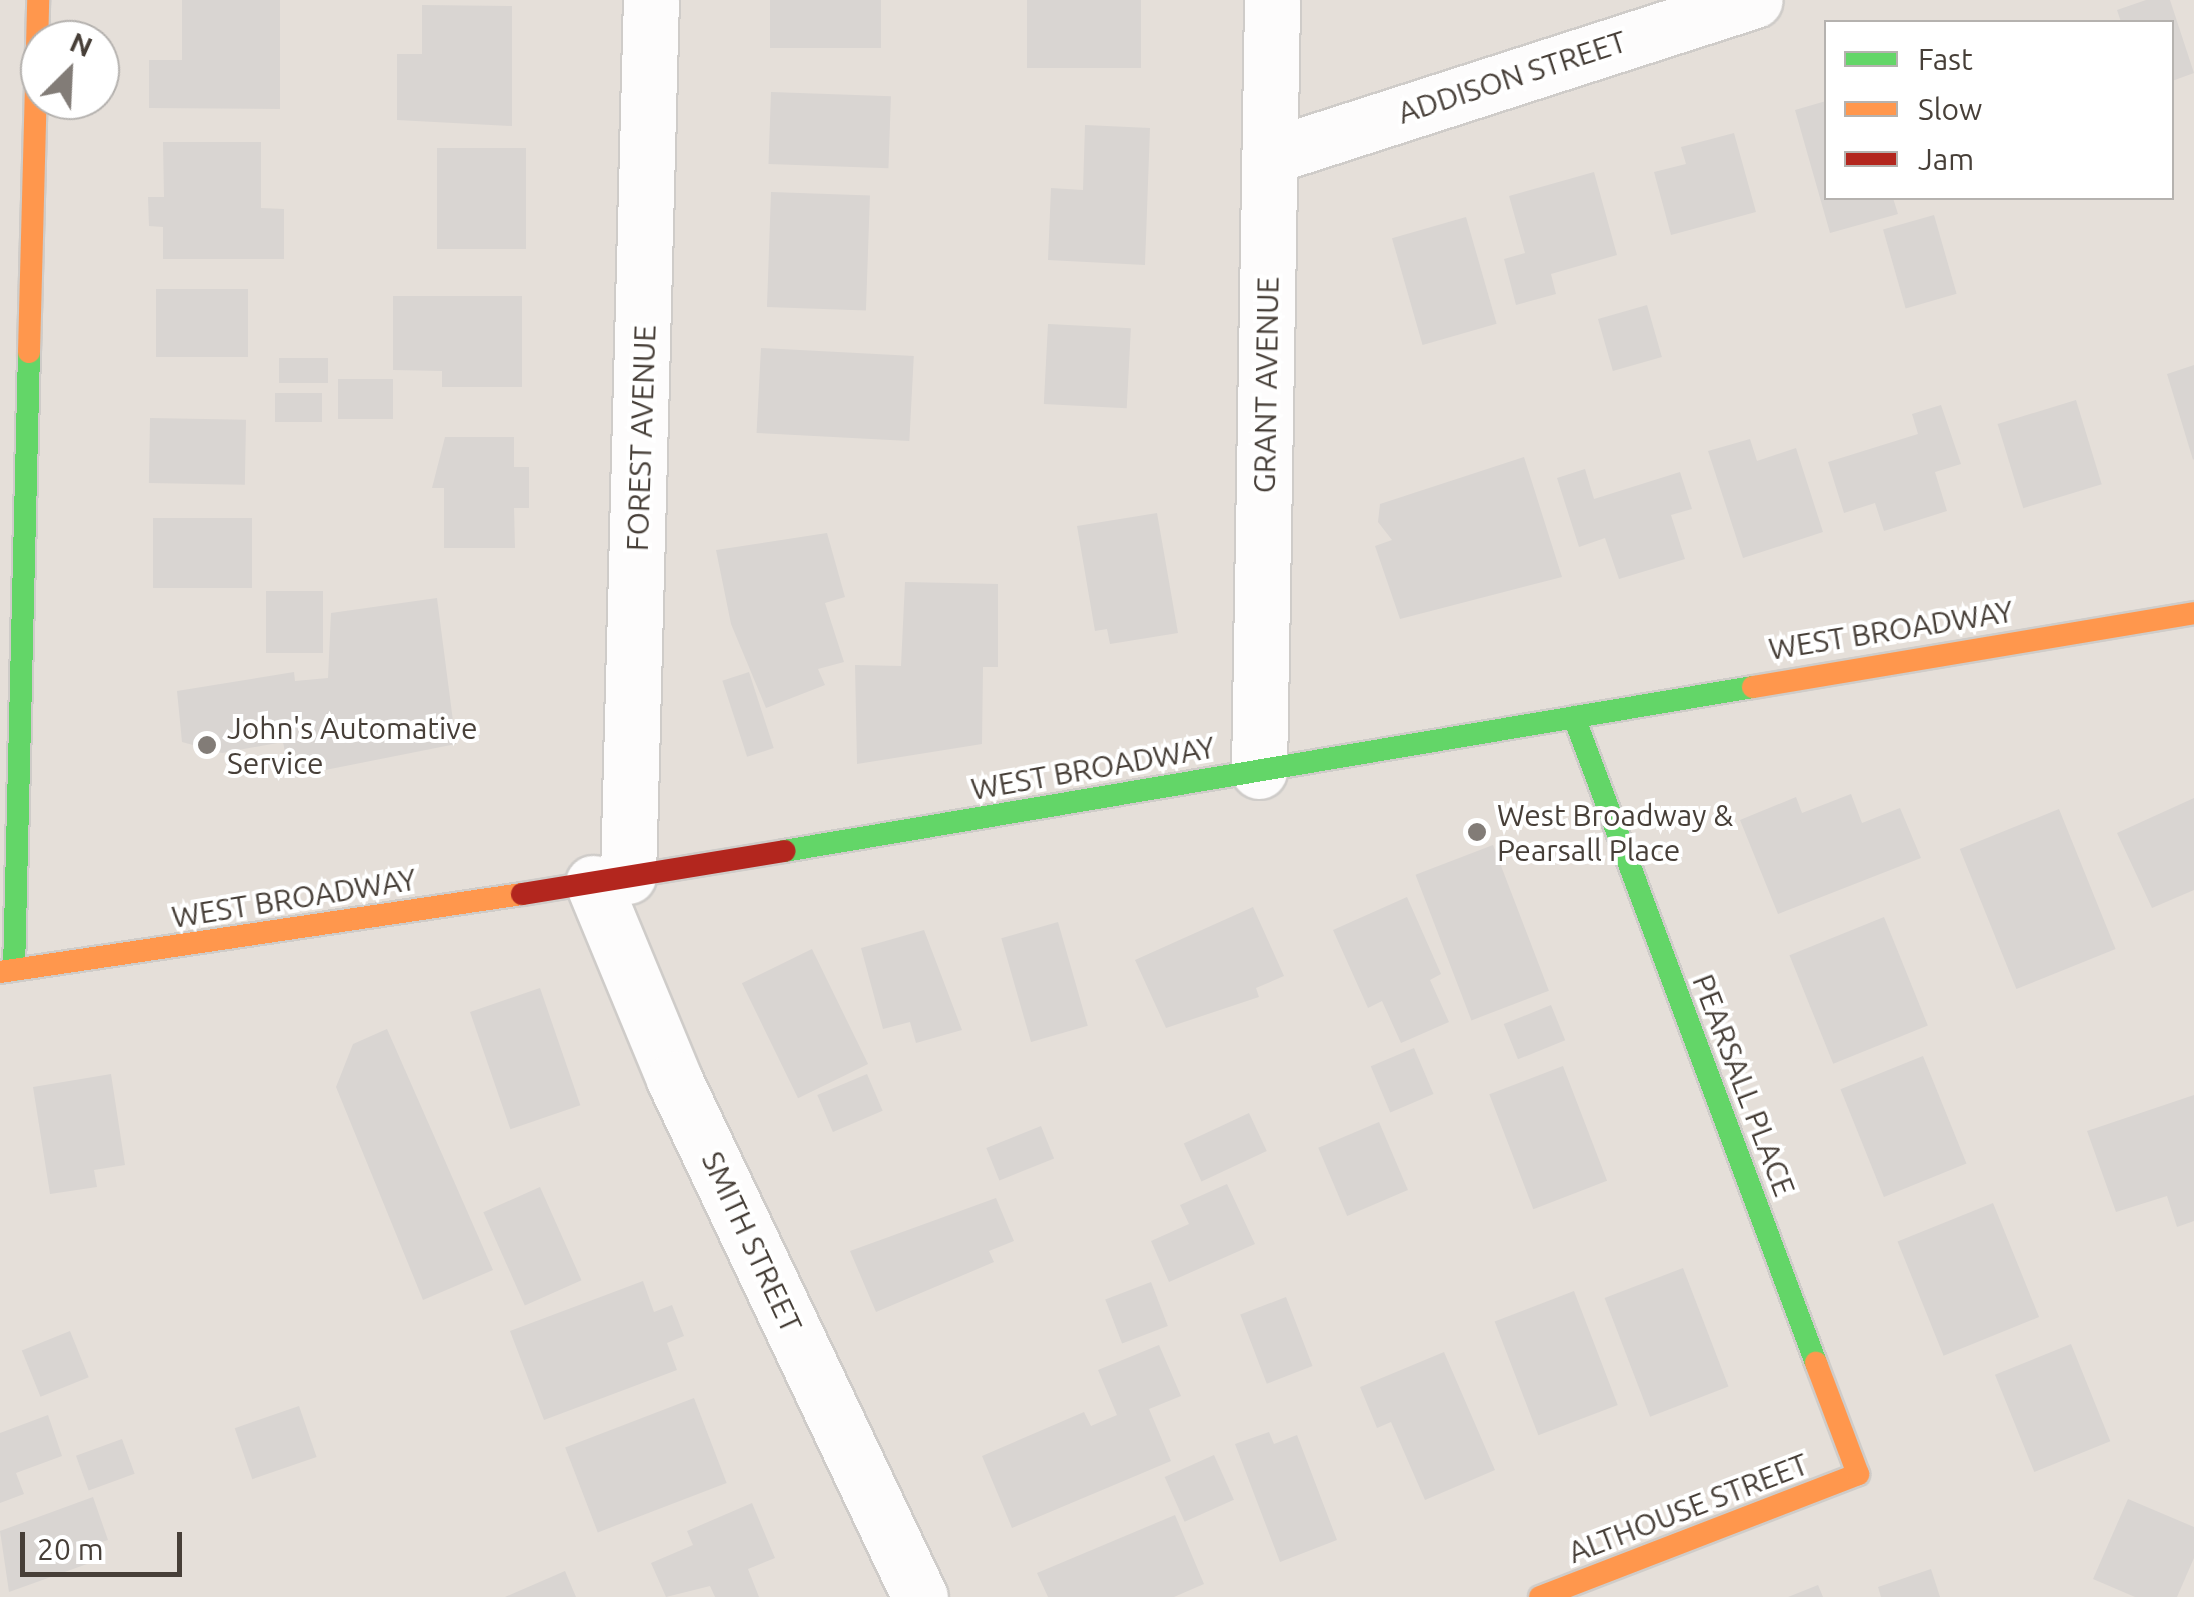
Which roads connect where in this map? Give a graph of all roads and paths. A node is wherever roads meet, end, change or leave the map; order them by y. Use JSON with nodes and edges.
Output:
{"nodes":[{"id":1,"x":38,"y":0,"type":"edge"},
{"id":2,"x":651,"y":0,"type":"edge"},
{"id":3,"x":1272,"y":0,"type":"edge"},
{"id":4,"x":1754,"y":0,"type":"edge"},
{"id":5,"x":1270,"y":156,"type":"junction"},
{"id":6,"x":2194,"y":613,"type":"edge"},
{"id":7,"x":1574,"y":717,"type":"junction"},
{"id":8,"x":1259,"y":771,"type":"junction"},
{"id":9,"x":610,"y":880,"type":"junction"},
{"id":10,"x":7,"y":971,"type":"edge"},
{"id":11,"x":1858,"y":1474,"type":"joint"},
{"id":12,"x":920,"y":1597,"type":"edge"},
{"id":13,"x":1540,"y":1597,"type":"edge"}],
"edges":[{"from":1,"to":10,"type":"main road"},
{"from":2,"to":9,"type":"street","name":"FOREST AVENUE"},
{"from":3,"to":5,"type":"street","name":"GRANT AVENUE"},
{"from":4,"to":5,"type":"street","name":"ADDISON STREET"},
{"from":5,"to":8,"type":"street","name":"GRANT AVENUE"},
{"from":6,"to":7,"type":"main road","name":"WEST BROADWAY"},
{"from":7,"to":8,"type":"main road","name":"WEST BROADWAY"},
{"from":7,"to":11,"type":"main road","name":"PEARSALL PLACE"},
{"from":8,"to":9,"type":"main road","name":"WEST BROADWAY"},
{"from":9,"to":10,"type":"main road","name":"WEST BROADWAY"},
{"from":9,"to":12,"type":"street","name":"SMITH STREET"},
{"from":11,"to":13,"type":"main road","name":"ALTHOUSE STREET"}]}
